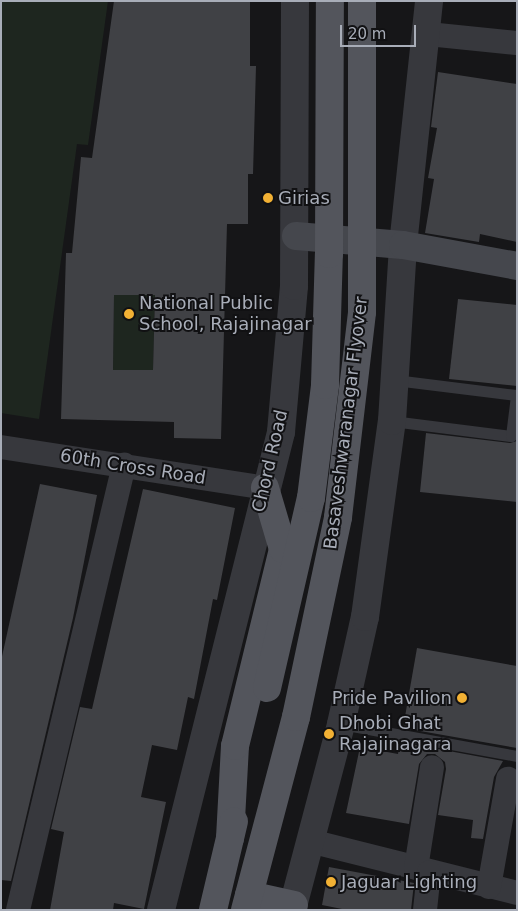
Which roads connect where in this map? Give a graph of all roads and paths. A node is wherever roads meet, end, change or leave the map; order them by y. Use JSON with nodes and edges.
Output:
{"nodes":[{"id":1,"x":296,"y":1,"type":"edge"},
{"id":2,"x":330,"y":1,"type":"edge"},
{"id":3,"x":362,"y":1,"type":"edge"},
{"id":4,"x":429,"y":1,"type":"edge"},
{"id":5,"x":428,"y":34,"type":"junction"},
{"id":6,"x":517,"y":43,"type":"edge"},
{"id":7,"x":296,"y":236,"type":"junction"},
{"id":8,"x":403,"y":245,"type":"junction"},
{"id":9,"x":517,"y":266,"type":"edge"},
{"id":10,"x":395,"y":380,"type":"junction"},
{"id":11,"x":392,"y":421,"type":"junction"},
{"id":12,"x":1,"y":447,"type":"edge"},
{"id":13,"x":124,"y":464,"type":"junction"},
{"id":14,"x":265,"y":488,"type":"junction"},
{"id":15,"x":341,"y":724,"type":"junction"},
{"id":16,"x":517,"y":756,"type":"edge"},
{"id":17,"x":432,"y":768,"type":"dead end"},
{"id":18,"x":508,"y":779,"type":"dead end"},
{"id":19,"x":230,"y":838,"type":"junction"},
{"id":20,"x":310,"y":841,"type":"junction"},
{"id":21,"x":423,"y":870,"type":"junction"},
{"id":22,"x":489,"y":887,"type":"junction"},
{"id":23,"x":517,"y":894,"type":"edge"},
{"id":24,"x":247,"y":902,"type":"edge"},
{"id":25,"x":293,"y":907,"type":"edge"},
{"id":26,"x":18,"y":910,"type":"edge"},
{"id":27,"x":161,"y":910,"type":"edge"},
{"id":28,"x":213,"y":910,"type":"edge"},
{"id":29,"x":425,"y":910,"type":"edge"}],
"edges":[{"from":1,"to":7,"type":"street","name":"Chord Road"},
{"from":2,"to":19,"type":"main road","name":"Basaveshwaranagar Flyover","bridge":true},
{"from":3,"to":24,"type":"main road","name":"Basaveshwaranagar Flyover","bridge":true},
{"from":4,"to":5,"type":"street"},
{"from":5,"to":6,"type":"street"},
{"from":5,"to":8,"type":"street"},
{"from":7,"to":8,"type":"main road"},
{"from":7,"to":14,"type":"street","name":"Chord Road"},
{"from":8,"to":9,"type":"main road"},
{"from":8,"to":10,"type":"street"},
{"from":10,"to":11,"type":"street"},
{"from":10,"to":11,"type":"lane"},
{"from":11,"to":15,"type":"street"},
{"from":12,"to":13,"type":"street","name":"60th Cross Road"},
{"from":13,"to":14,"type":"street","name":"60th Cross Road"},
{"from":13,"to":26,"type":"street"},
{"from":14,"to":19,"type":"main road"},
{"from":14,"to":27,"type":"street","name":"Chord Road"},
{"from":15,"to":16,"type":"lane"},
{"from":15,"to":20,"type":"street"},
{"from":17,"to":21,"type":"street"},
{"from":18,"to":22,"type":"street"},
{"from":19,"to":28,"type":"main road"},
{"from":20,"to":21,"type":"street"},
{"from":20,"to":25,"type":"street"},
{"from":21,"to":22,"type":"street"},
{"from":21,"to":29,"type":"street"},
{"from":22,"to":23,"type":"street"},
{"from":24,"to":25,"type":"main road"}]}
